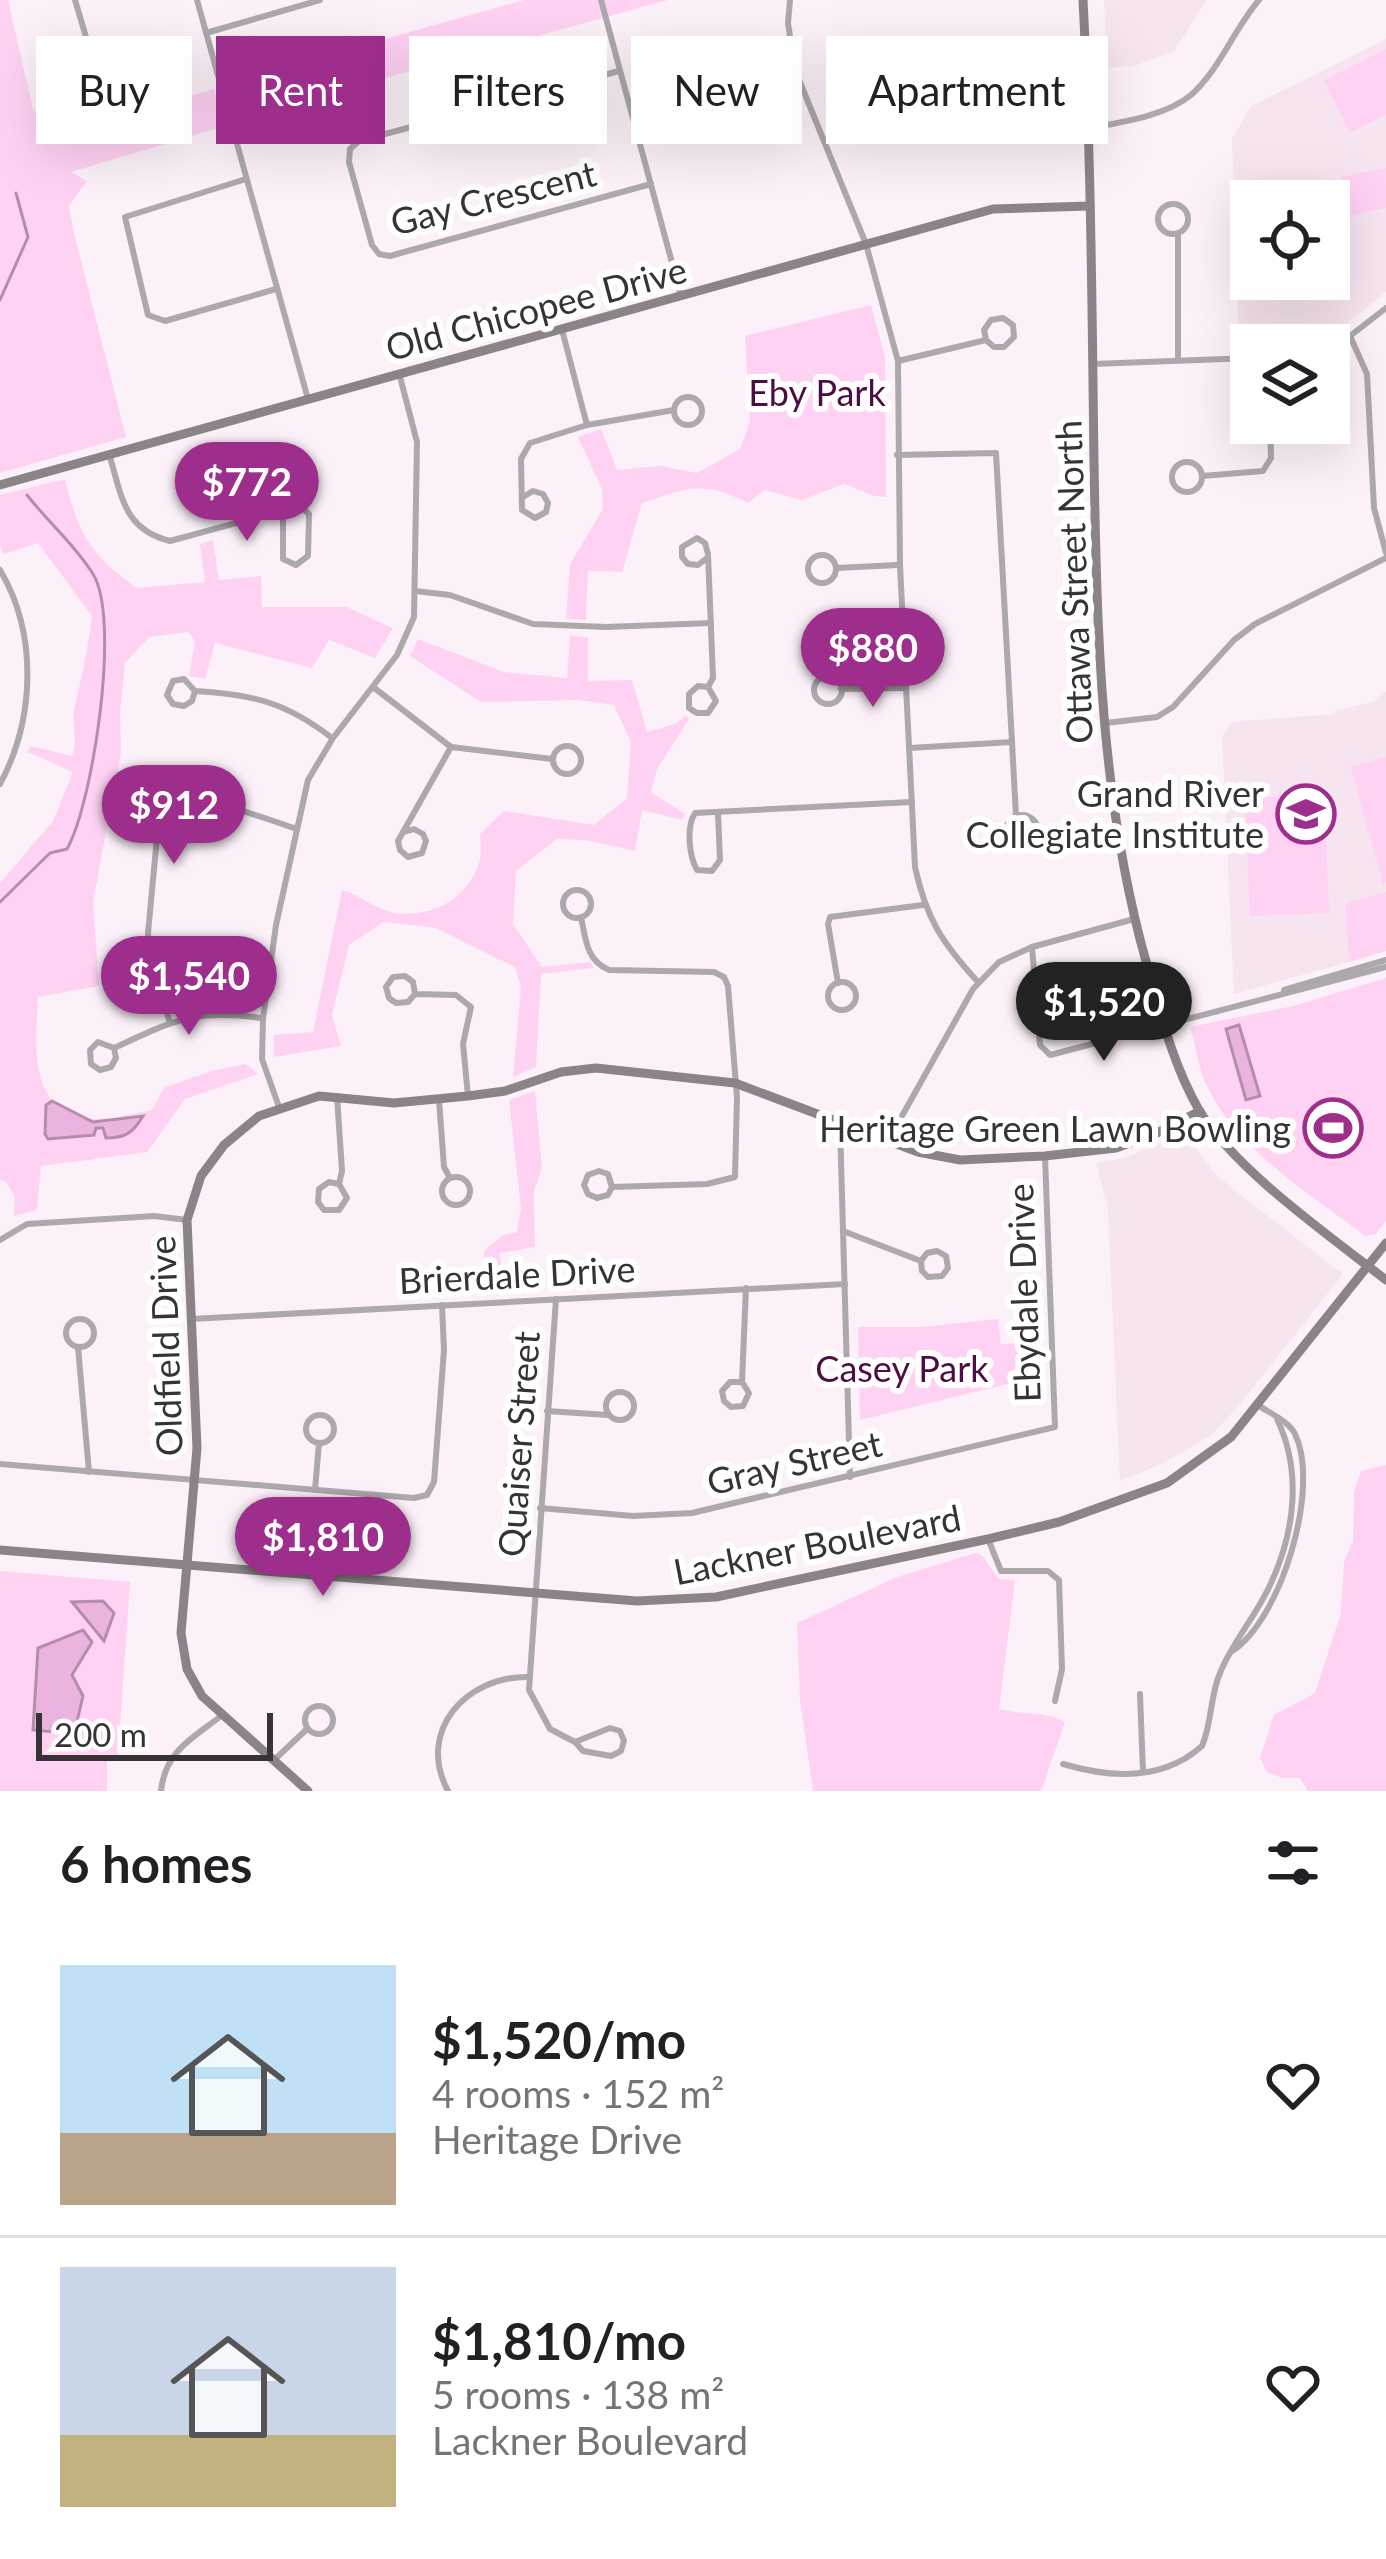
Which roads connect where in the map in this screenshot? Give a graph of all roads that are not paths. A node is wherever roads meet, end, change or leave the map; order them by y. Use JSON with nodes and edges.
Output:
{"nodes":[{"id":1,"x":75,"y":0,"type":"edge"},
{"id":2,"x":197,"y":0,"type":"edge"},
{"id":3,"x":320,"y":0,"type":"edge"},
{"id":4,"x":601,"y":0,"type":"edge"},
{"id":5,"x":790,"y":0,"type":"edge"},
{"id":6,"x":1083,"y":0,"type":"edge"},
{"id":7,"x":1259,"y":0,"type":"edge"},
{"id":8,"x":206,"y":33,"type":"junction"},
{"id":9,"x":85,"y":36,"type":"edge"},
{"id":10,"x":1085,"y":36,"type":"edge"},
{"id":11,"x":88,"y":47,"type":"joint"},
{"id":12,"x":619,"y":70,"type":"junction"},
{"id":13,"x":1108,"y":124,"type":"edge"},
{"id":14,"x":1090,"y":144,"type":"edge"},
{"id":15,"x":246,"y":179,"type":"junction"},
{"id":16,"x":651,"y":184,"type":"junction"},
{"id":17,"x":1090,"y":206,"type":"junction"},
{"id":18,"x":1178,"y":233,"type":"junction"},
{"id":19,"x":866,"y":244,"type":"junction"},
{"id":20,"x":277,"y":289,"type":"junction"},
{"id":21,"x":681,"y":296,"type":"junction"},
{"id":22,"x":1386,"y":308,"type":"edge"},
{"id":23,"x":561,"y":329,"type":"junction"},
{"id":24,"x":1350,"y":336,"type":"joint"},
{"id":25,"x":986,"y":340,"type":"junction"},
{"id":26,"x":1230,"y":358,"type":"edge"},
{"id":27,"x":1178,"y":359,"type":"junction"},
{"id":28,"x":898,"y":361,"type":"junction"},
{"id":29,"x":1093,"y":364,"type":"junction"},
{"id":30,"x":399,"y":374,"type":"junction"},
{"id":31,"x":308,"y":399,"type":"junction"},
{"id":32,"x":674,"y":410,"type":"junction"},
{"id":33,"x":586,"y":425,"type":"junction"},
{"id":34,"x":1271,"y":444,"type":"edge"},
{"id":35,"x":109,"y":454,"type":"junction"},
{"id":36,"x":897,"y":455,"type":"junction"},
{"id":37,"x":1202,"y":476,"type":"junction"},
{"id":38,"x":0,"y":485,"type":"edge"},
{"id":39,"x":524,"y":496,"type":"junction"},
{"id":40,"x":283,"y":513,"type":"junction"},
{"id":41,"x":1386,"y":555,"type":"edge"},
{"id":42,"x":707,"y":558,"type":"junction"},
{"id":43,"x":900,"y":565,"type":"junction"},
{"id":44,"x":836,"y":568,"type":"junction"},
{"id":45,"x":0,"y":570,"type":"edge"},
{"id":46,"x":415,"y":591,"type":"junction"},
{"id":47,"x":711,"y":622,"type":"junction"},
{"id":48,"x":374,"y":687,"type":"junction"},
{"id":49,"x":708,"y":687,"type":"junction"},
{"id":50,"x":905,"y":688,"type":"junction"},
{"id":51,"x":842,"y":689,"type":"junction"},
{"id":52,"x":195,"y":691,"type":"junction"},
{"id":53,"x":1102,"y":724,"type":"junction"},
{"id":54,"x":333,"y":739,"type":"junction"},
{"id":55,"x":1012,"y":742,"type":"junction"},
{"id":56,"x":451,"y":747,"type":"junction"},
{"id":57,"x":909,"y":748,"type":"junction"},
{"id":58,"x":2,"y":754,"type":"edge"},
{"id":59,"x":12,"y":757,"type":"junction"},
{"id":60,"x":552,"y":759,"type":"junction"},
{"id":61,"x":0,"y":784,"type":"edge"},
{"id":62,"x":912,"y":802,"type":"junction"},
{"id":63,"x":718,"y":813,"type":"junction"},
{"id":64,"x":1016,"y":817,"type":"junction"},
{"id":65,"x":297,"y":829,"type":"junction"},
{"id":66,"x":404,"y":832,"type":"junction"},
{"id":67,"x":923,"y":905,"type":"junction"},
{"id":68,"x":580,"y":917,"type":"junction"},
{"id":69,"x":1134,"y":919,"type":"junction"},
{"id":70,"x":1031,"y":947,"type":"junction"},
{"id":71,"x":1386,"y":963,"type":"edge"},
{"id":72,"x":838,"y":982,"type":"junction"},
{"id":73,"x":978,"y":982,"type":"junction"},
{"id":74,"x":415,"y":994,"type":"junction"},
{"id":75,"x":262,"y":1018,"type":"junction"},
{"id":76,"x":170,"y":1023,"type":"junction"},
{"id":77,"x":1165,"y":1027,"type":"junction"},
{"id":78,"x":114,"y":1048,"type":"junction"},
{"id":79,"x":735,"y":1083,"type":"junction"},
{"id":80,"x":337,"y":1096,"type":"junction"},
{"id":81,"x":468,"y":1096,"type":"junction"},
{"id":82,"x":439,"y":1098,"type":"junction"},
{"id":83,"x":279,"y":1107,"type":"junction"},
{"id":84,"x":1200,"y":1111,"type":"junction"},
{"id":85,"x":840,"y":1121,"type":"junction"},
{"id":86,"x":888,"y":1141,"type":"junction"},
{"id":87,"x":1045,"y":1156,"type":"junction"},
{"id":88,"x":450,"y":1178,"type":"junction"},
{"id":89,"x":339,"y":1184,"type":"junction"},
{"id":90,"x":612,"y":1187,"type":"junction"},
{"id":91,"x":187,"y":1220,"type":"junction"},
{"id":92,"x":843,"y":1231,"type":"junction"},
{"id":93,"x":0,"y":1240,"type":"edge"},
{"id":94,"x":1386,"y":1244,"type":"edge"},
{"id":95,"x":921,"y":1261,"type":"junction"},
{"id":96,"x":1368,"y":1266,"type":"junction"},
{"id":97,"x":1386,"y":1280,"type":"edge"},
{"id":98,"x":845,"y":1284,"type":"junction"},
{"id":99,"x":746,"y":1288,"type":"junction"},
{"id":100,"x":556,"y":1299,"type":"junction"},
{"id":101,"x":442,"y":1305,"type":"junction"},
{"id":102,"x":191,"y":1318,"type":"junction"},
{"id":103,"x":78,"y":1347,"type":"junction"},
{"id":104,"x":742,"y":1382,"type":"junction"},
{"id":105,"x":1258,"y":1405,"type":"junction"},
{"id":106,"x":547,"y":1412,"type":"junction"},
{"id":107,"x":608,"y":1414,"type":"junction"},
{"id":108,"x":1055,"y":1427,"type":"joint"},
{"id":109,"x":319,"y":1443,"type":"junction"},
{"id":110,"x":0,"y":1464,"type":"edge"},
{"id":111,"x":89,"y":1472,"type":"junction"},
{"id":112,"x":850,"y":1478,"type":"junction"},
{"id":113,"x":196,"y":1480,"type":"junction"},
{"id":114,"x":315,"y":1490,"type":"junction"},
{"id":115,"x":540,"y":1508,"type":"junction"},
{"id":116,"x":988,"y":1539,"type":"junction"},
{"id":117,"x":0,"y":1550,"type":"edge"},
{"id":118,"x":187,"y":1565,"type":"junction"},
{"id":119,"x":534,"y":1594,"type":"junction"},
{"id":120,"x":528,"y":1677,"type":"junction"},
{"id":121,"x":1140,"y":1694,"type":"dead end"},
{"id":122,"x":1055,"y":1701,"type":"dead end"},
{"id":123,"x":221,"y":1716,"type":"junction"},
{"id":124,"x":307,"y":1729,"type":"junction"},
{"id":125,"x":575,"y":1742,"type":"junction"},
{"id":126,"x":273,"y":1761,"type":"junction"},
{"id":127,"x":1063,"y":1764,"type":"dead end"},
{"id":128,"x":1143,"y":1772,"type":"junction"},
{"id":129,"x":161,"y":1791,"type":"edge"},
{"id":130,"x":308,"y":1791,"type":"edge"},
{"id":131,"x":448,"y":1791,"type":"edge"}],
"edges":[{"from":1,"to":9,"type":"street"},
{"from":2,"to":8,"type":"street"},
{"from":3,"to":8,"type":"street"},
{"from":4,"to":12,"type":"street"},
{"from":5,"to":19,"type":"street"},
{"from":6,"to":10,"type":"street","name":"Ottawa Street North"},
{"from":7,"to":13,"type":"street"},
{"from":8,"to":15,"type":"street"},
{"from":11,"to":11,"type":"street"},
{"from":12,"to":16,"type":"street"},
{"from":12,"to":16,"type":"street","name":"Gay Crescent"},
{"from":14,"to":17,"type":"street","name":"Ottawa Street North"},
{"from":15,"to":20,"type":"street"},
{"from":15,"to":20,"type":"street"},
{"from":16,"to":21,"type":"street"},
{"from":17,"to":19,"type":"street","name":"Old Chicopee Drive"},
{"from":17,"to":29,"type":"street","name":"Ottawa Street North"},
{"from":18,"to":18,"type":"street"},
{"from":18,"to":27,"type":"street"},
{"from":19,"to":21,"type":"street","name":"Old Chicopee Drive"},
{"from":19,"to":28,"type":"street"},
{"from":20,"to":31,"type":"street"},
{"from":21,"to":23,"type":"street","name":"Old Chicopee Drive"},
{"from":22,"to":24,"type":"street"},
{"from":23,"to":30,"type":"street","name":"Old Chicopee Drive"},
{"from":23,"to":33,"type":"street"},
{"from":24,"to":41,"type":"street"},
{"from":25,"to":25,"type":"street"},
{"from":25,"to":28,"type":"street"},
{"from":26,"to":27,"type":"street"},
{"from":27,"to":29,"type":"street"},
{"from":28,"to":36,"type":"street"},
{"from":29,"to":53,"type":"street","name":"Ottawa Street North"},
{"from":30,"to":31,"type":"street","name":"Old Chicopee Drive"},
{"from":30,"to":46,"type":"street"},
{"from":31,"to":35,"type":"street","name":"Old Chicopee Drive"},
{"from":32,"to":32,"type":"street"},
{"from":32,"to":33,"type":"street"},
{"from":33,"to":39,"type":"street"},
{"from":34,"to":37,"type":"street"},
{"from":35,"to":38,"type":"street","name":"Old Chicopee Drive"},
{"from":35,"to":40,"type":"street"},
{"from":36,"to":43,"type":"street"},
{"from":36,"to":55,"type":"street"},
{"from":37,"to":37,"type":"street"},
{"from":39,"to":39,"type":"street"},
{"from":40,"to":40,"type":"street"},
{"from":41,"to":53,"type":"street"},
{"from":42,"to":42,"type":"street"},
{"from":42,"to":47,"type":"street"},
{"from":43,"to":44,"type":"street"},
{"from":43,"to":50,"type":"street"},
{"from":44,"to":44,"type":"street"},
{"from":45,"to":59,"type":"street"},
{"from":46,"to":47,"type":"street"},
{"from":46,"to":48,"type":"street"},
{"from":47,"to":49,"type":"street"},
{"from":48,"to":54,"type":"street"},
{"from":48,"to":56,"type":"street"},
{"from":49,"to":49,"type":"street"},
{"from":50,"to":51,"type":"street"},
{"from":50,"to":57,"type":"street"},
{"from":51,"to":51,"type":"street"},
{"from":52,"to":52,"type":"street"},
{"from":52,"to":54,"type":"street"},
{"from":53,"to":69,"type":"street","name":"Ottawa Street North"},
{"from":54,"to":65,"type":"street"},
{"from":55,"to":57,"type":"street"},
{"from":55,"to":64,"type":"street"},
{"from":56,"to":60,"type":"street"},
{"from":56,"to":66,"type":"street"},
{"from":57,"to":62,"type":"street"},
{"from":58,"to":59,"type":"street"},
{"from":59,"to":61,"type":"street"},
{"from":60,"to":60,"type":"street"},
{"from":62,"to":63,"type":"street"},
{"from":62,"to":67,"type":"street"},
{"from":63,"to":63,"type":"street"},
{"from":64,"to":64,"type":"street"},
{"from":65,"to":75,"type":"street"},
{"from":65,"to":76,"type":"street"},
{"from":66,"to":66,"type":"street"},
{"from":67,"to":72,"type":"street"},
{"from":67,"to":73,"type":"street"},
{"from":68,"to":68,"type":"street"},
{"from":68,"to":79,"type":"street"},
{"from":69,"to":70,"type":"street"},
{"from":69,"to":77,"type":"street","name":"Ottawa Street North"},
{"from":70,"to":73,"type":"street"},
{"from":70,"to":77,"type":"street"},
{"from":71,"to":77,"type":"street"},
{"from":72,"to":72,"type":"street"},
{"from":73,"to":86,"type":"street"},
{"from":74,"to":74,"type":"street"},
{"from":74,"to":81,"type":"street"},
{"from":75,"to":76,"type":"street"},
{"from":75,"to":83,"type":"street"},
{"from":76,"to":78,"type":"street"},
{"from":77,"to":84,"type":"street","name":"Ottawa Street North"},
{"from":78,"to":78,"type":"street"},
{"from":79,"to":81,"type":"street","name":"Oldfield Drive"},
{"from":79,"to":85,"type":"street","name":"Oldfield Drive"},
{"from":79,"to":90,"type":"street"},
{"from":80,"to":82,"type":"street","name":"Oldfield Drive"},
{"from":80,"to":83,"type":"street","name":"Oldfield Drive"},
{"from":80,"to":89,"type":"street"},
{"from":81,"to":82,"type":"street","name":"Oldfield Drive"},
{"from":82,"to":88,"type":"street"},
{"from":83,"to":91,"type":"street","name":"Oldfield Drive"},
{"from":84,"to":87,"type":"street","name":"Oldfield Drive"},
{"from":84,"to":96,"type":"street","name":"Ottawa Street North"},
{"from":85,"to":86,"type":"street","name":"Oldfield Drive"},
{"from":85,"to":92,"type":"street"},
{"from":86,"to":87,"type":"street","name":"Oldfield Drive"},
{"from":87,"to":108,"type":"street","name":"Ebydale Drive"},
{"from":88,"to":88,"type":"street"},
{"from":89,"to":89,"type":"street"},
{"from":90,"to":90,"type":"street"},
{"from":91,"to":93,"type":"street"},
{"from":91,"to":102,"type":"street","name":"Oldfield Drive"},
{"from":92,"to":95,"type":"street"},
{"from":92,"to":98,"type":"street"},
{"from":94,"to":96,"type":"street","name":"Lackner Boulevard"},
{"from":95,"to":95,"type":"street"},
{"from":96,"to":97,"type":"street","name":"Ottawa Street North"},
{"from":96,"to":105,"type":"street","name":"Lackner Boulevard"},
{"from":98,"to":99,"type":"street","name":"Brierdale Drive"},
{"from":98,"to":112,"type":"street"},
{"from":99,"to":100,"type":"street","name":"Brierdale Drive"},
{"from":99,"to":104,"type":"street"},
{"from":100,"to":101,"type":"street","name":"Brierdale Drive"},
{"from":100,"to":106,"type":"street","name":"Quaiser Street"},
{"from":101,"to":102,"type":"street","name":"Brierdale Drive"},
{"from":101,"to":114,"type":"street"},
{"from":102,"to":113,"type":"street","name":"Oldfield Drive"},
{"from":103,"to":103,"type":"street"},
{"from":103,"to":111,"type":"street"},
{"from":104,"to":104,"type":"street"},
{"from":105,"to":116,"type":"street","name":"Lackner Boulevard"},
{"from":105,"to":128,"type":"street"},
{"from":106,"to":107,"type":"street"},
{"from":106,"to":115,"type":"street","name":"Quaiser Street"},
{"from":107,"to":107,"type":"street"},
{"from":108,"to":112,"type":"street","name":"Gray Street"},
{"from":109,"to":109,"type":"street"},
{"from":109,"to":114,"type":"street"},
{"from":110,"to":111,"type":"street"},
{"from":111,"to":113,"type":"street"},
{"from":112,"to":115,"type":"street","name":"Gray Street"},
{"from":113,"to":114,"type":"street"},
{"from":113,"to":118,"type":"street","name":"Oldfield Drive"},
{"from":115,"to":119,"type":"street","name":"Quaiser Street"},
{"from":116,"to":119,"type":"street","name":"Lackner Boulevard"},
{"from":116,"to":122,"type":"street"},
{"from":117,"to":118,"type":"street","name":"Lackner Boulevard"},
{"from":118,"to":119,"type":"street","name":"Lackner Boulevard"},
{"from":118,"to":123,"type":"street","name":"Oldfield Drive"},
{"from":119,"to":120,"type":"street","name":"Quaiser Street"},
{"from":120,"to":125,"type":"street"},
{"from":120,"to":131,"type":"street"},
{"from":121,"to":128,"type":"street"},
{"from":123,"to":126,"type":"street","name":"Oldfield Drive"},
{"from":123,"to":129,"type":"street"},
{"from":124,"to":124,"type":"street"},
{"from":124,"to":126,"type":"street"},
{"from":125,"to":125,"type":"street"},
{"from":126,"to":130,"type":"street","name":"Oldfield Drive"},
{"from":127,"to":128,"type":"street"}]}
